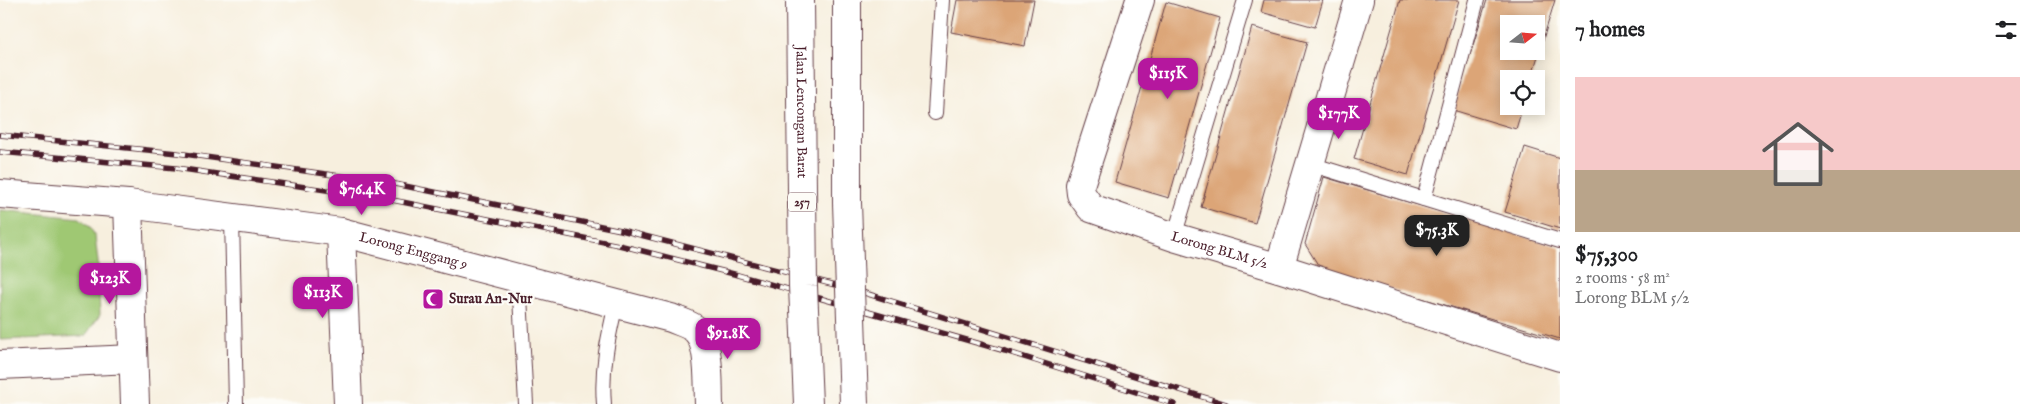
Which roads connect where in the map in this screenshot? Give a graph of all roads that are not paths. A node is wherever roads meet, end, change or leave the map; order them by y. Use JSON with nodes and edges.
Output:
{"nodes":[{"id":1,"x":800,"y":0,"type":"edge"},
{"id":2,"x":846,"y":0,"type":"edge"},
{"id":3,"x":942,"y":0,"type":"edge"},
{"id":4,"x":1140,"y":0,"type":"edge"},
{"id":5,"x":1246,"y":0,"type":"edge"},
{"id":6,"x":1359,"y":0,"type":"edge"},
{"id":7,"x":1477,"y":0,"type":"edge"},
{"id":8,"x":935,"y":114,"type":"dead end"},
{"id":9,"x":1310,"y":164,"type":"junction"},
{"id":10,"x":0,"y":194,"type":"edge"},
{"id":11,"x":1424,"y":199,"type":"junction"},
{"id":12,"x":128,"y":204,"type":"junction"},
{"id":13,"x":232,"y":218,"type":"junction"},
{"id":14,"x":341,"y":232,"type":"junction"},
{"id":15,"x":1174,"y":237,"type":"junction"},
{"id":16,"x":1560,"y":241,"type":"edge"},
{"id":17,"x":1279,"y":268,"type":"junction"},
{"id":18,"x":519,"y":279,"type":"junction"},
{"id":19,"x":616,"y":304,"type":"junction"},
{"id":20,"x":1560,"y":356,"type":"edge"},
{"id":21,"x":133,"y":359,"type":"junction"},
{"id":22,"x":0,"y":365,"type":"edge"},
{"id":23,"x":135,"y":404,"type":"edge"},
{"id":24,"x":236,"y":404,"type":"edge"},
{"id":25,"x":348,"y":404,"type":"edge"},
{"id":26,"x":526,"y":404,"type":"edge"},
{"id":27,"x":604,"y":404,"type":"edge"},
{"id":28,"x":709,"y":404,"type":"edge"},
{"id":29,"x":808,"y":404,"type":"edge"},
{"id":30,"x":854,"y":404,"type":"edge"}],
"edges":[{"from":1,"to":29,"type":"main road","name":"Jalan Lencongan Barat","number":"257","bridge":true},
{"from":2,"to":30,"type":"main road","bridge":true},
{"from":3,"to":8,"type":"lane"},
{"from":4,"to":15,"type":"main road","name":"Lorong BLM 5/2"},
{"from":5,"to":15,"type":"lane"},
{"from":6,"to":9,"type":"main road"},
{"from":7,"to":11,"type":"lane"},
{"from":9,"to":11,"type":"lane"},
{"from":9,"to":17,"type":"main road"},
{"from":10,"to":12,"type":"main road","name":"Lorong Enggang 9"},
{"from":11,"to":16,"type":"lane"},
{"from":12,"to":13,"type":"main road","name":"Lorong Enggang 9"},
{"from":12,"to":21,"type":"main road"},
{"from":13,"to":14,"type":"main road","name":"Lorong Enggang 9"},
{"from":13,"to":24,"type":"lane"},
{"from":14,"to":18,"type":"main road","name":"Lorong Enggang 9"},
{"from":14,"to":25,"type":"main road"},
{"from":15,"to":17,"type":"main road","name":"Lorong BLM 5/2"},
{"from":17,"to":20,"type":"main road","name":"Lorong BLM 5/2"},
{"from":18,"to":19,"type":"main road","name":"Lorong Enggang 9"},
{"from":18,"to":26,"type":"lane"},
{"from":19,"to":27,"type":"lane"},
{"from":19,"to":28,"type":"main road","name":"Lorong Enggang 9"},
{"from":21,"to":22,"type":"main road"},
{"from":21,"to":23,"type":"main road"}]}
